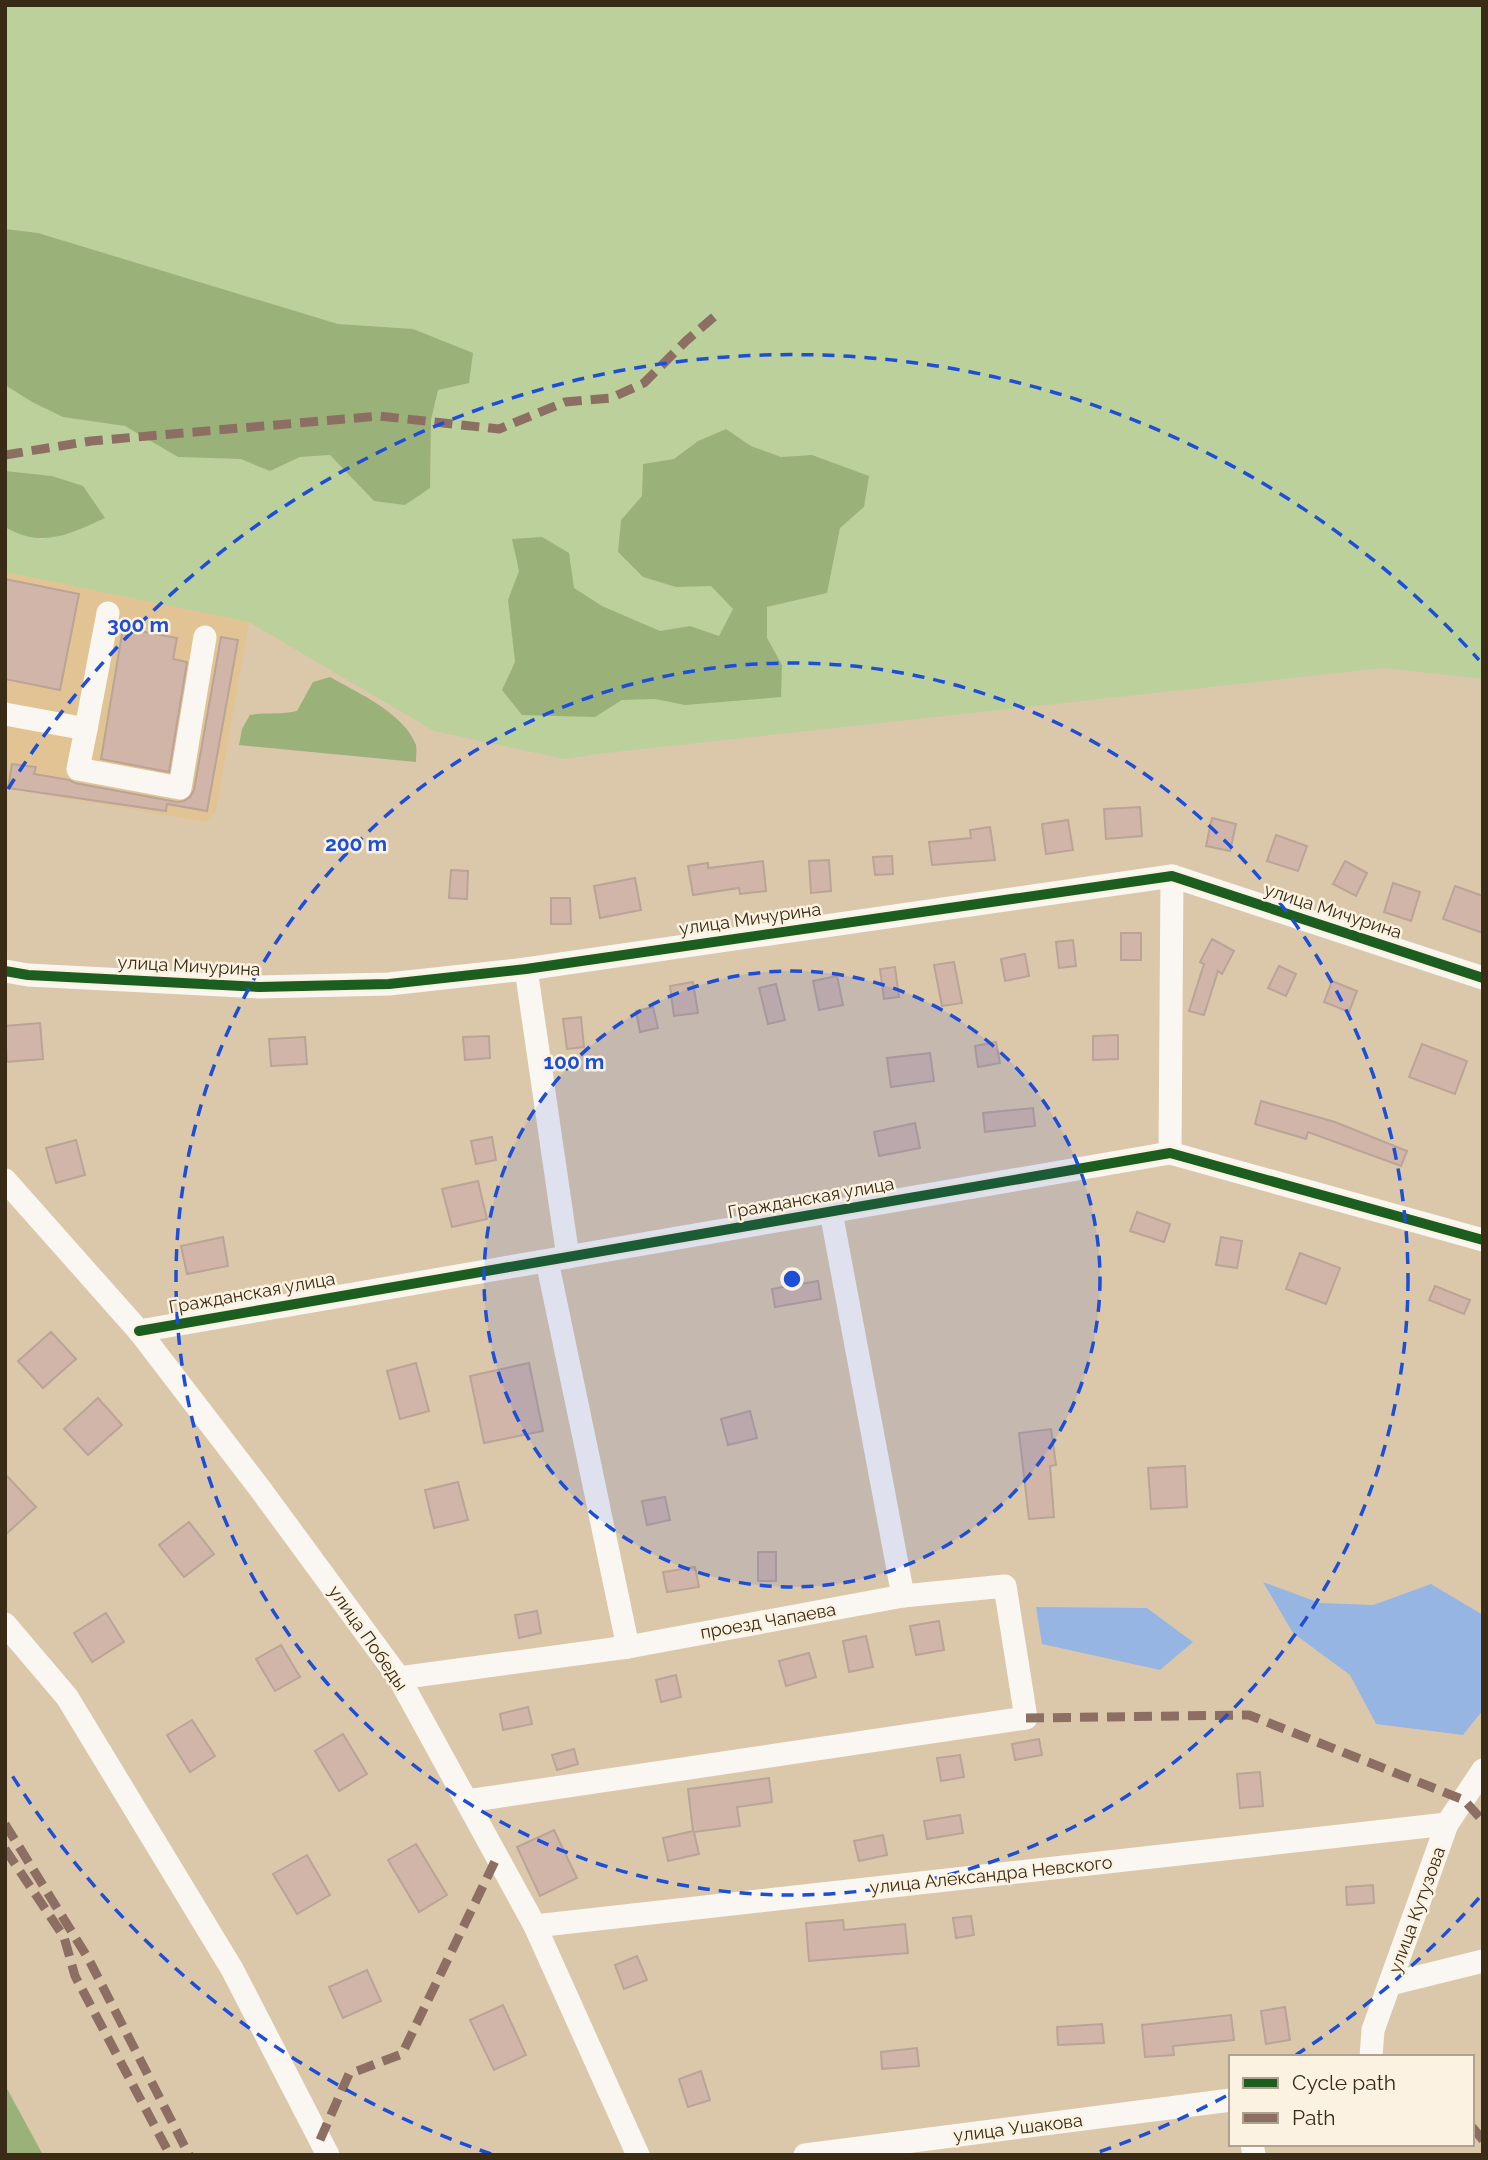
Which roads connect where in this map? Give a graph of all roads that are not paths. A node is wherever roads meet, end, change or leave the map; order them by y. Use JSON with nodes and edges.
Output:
{"nodes":[{"id":1,"x":108,"y":613,"type":"dead end"},
{"id":2,"x":205,"y":637,"type":"dead end"},
{"id":3,"x":5,"y":714,"type":"edge"},
{"id":4,"x":86,"y":729,"type":"junction"},
{"id":5,"x":1171,"y":876,"type":"junction"},
{"id":6,"x":526,"y":969,"type":"junction"},
{"id":7,"x":5,"y":971,"type":"edge"},
{"id":8,"x":1483,"y":978,"type":"edge"},
{"id":9,"x":1170,"y":1153,"type":"junction"},
{"id":10,"x":5,"y":1180,"type":"edge"},
{"id":11,"x":831,"y":1212,"type":"junction"},
{"id":12,"x":1483,"y":1240,"type":"edge"},
{"id":13,"x":557,"y":1259,"type":"junction"},
{"id":14,"x":139,"y":1331,"type":"junction"},
{"id":15,"x":903,"y":1597,"type":"junction"},
{"id":16,"x":5,"y":1624,"type":"edge"},
{"id":17,"x":628,"y":1647,"type":"junction"},
{"id":18,"x":399,"y":1678,"type":"junction"},
{"id":19,"x":1483,"y":1770,"type":"edge"},
{"id":20,"x":467,"y":1801,"type":"junction"},
{"id":21,"x":1447,"y":1824,"type":"junction"},
{"id":22,"x":535,"y":1926,"type":"junction"},
{"id":23,"x":1483,"y":1961,"type":"edge"},
{"id":24,"x":1390,"y":1984,"type":"junction"},
{"id":25,"x":1371,"y":2055,"type":"edge"},
{"id":26,"x":1229,"y":2101,"type":"edge"},
{"id":27,"x":327,"y":2155,"type":"edge"},
{"id":28,"x":638,"y":2155,"type":"edge"},
{"id":29,"x":805,"y":2155,"type":"edge"}],
"edges":[{"from":1,"to":4,"type":"street"},
{"from":2,"to":4,"type":"street"},
{"from":3,"to":4,"type":"street"},
{"from":5,"to":6,"type":"street","name":"улица Мичурина"},
{"from":5,"to":8,"type":"street","name":"улица Мичурина"},
{"from":5,"to":9,"type":"street"},
{"from":6,"to":7,"type":"street","name":"улица Мичурина"},
{"from":6,"to":13,"type":"street"},
{"from":9,"to":11,"type":"street","name":"Гражданская улица"},
{"from":9,"to":12,"type":"street","name":"Гражданская улица"},
{"from":10,"to":14,"type":"street","name":"улица Победы"},
{"from":11,"to":13,"type":"street","name":"Гражданская улица"},
{"from":11,"to":15,"type":"street"},
{"from":13,"to":14,"type":"street","name":"Гражданская улица"},
{"from":13,"to":17,"type":"street"},
{"from":14,"to":18,"type":"street","name":"улица Победы"},
{"from":15,"to":17,"type":"street","name":"проезд Чапаева"},
{"from":15,"to":20,"type":"street","name":"проезд Чапаева"},
{"from":16,"to":27,"type":"street"},
{"from":17,"to":18,"type":"street","name":"проезд Чапаева"},
{"from":18,"to":20,"type":"street","name":"улица Победы"},
{"from":19,"to":21,"type":"street","name":"улица Кутузова"},
{"from":20,"to":22,"type":"street","name":"улица Победы"},
{"from":21,"to":22,"type":"street","name":"улица Александра Невского"},
{"from":21,"to":24,"type":"street","name":"улица Кутузова"},
{"from":22,"to":28,"type":"street","name":"улица Победы"},
{"from":23,"to":24,"type":"street"},
{"from":24,"to":25,"type":"street","name":"улица Кутузова"},
{"from":26,"to":29,"type":"street","name":"улица Ушакова"}]}
